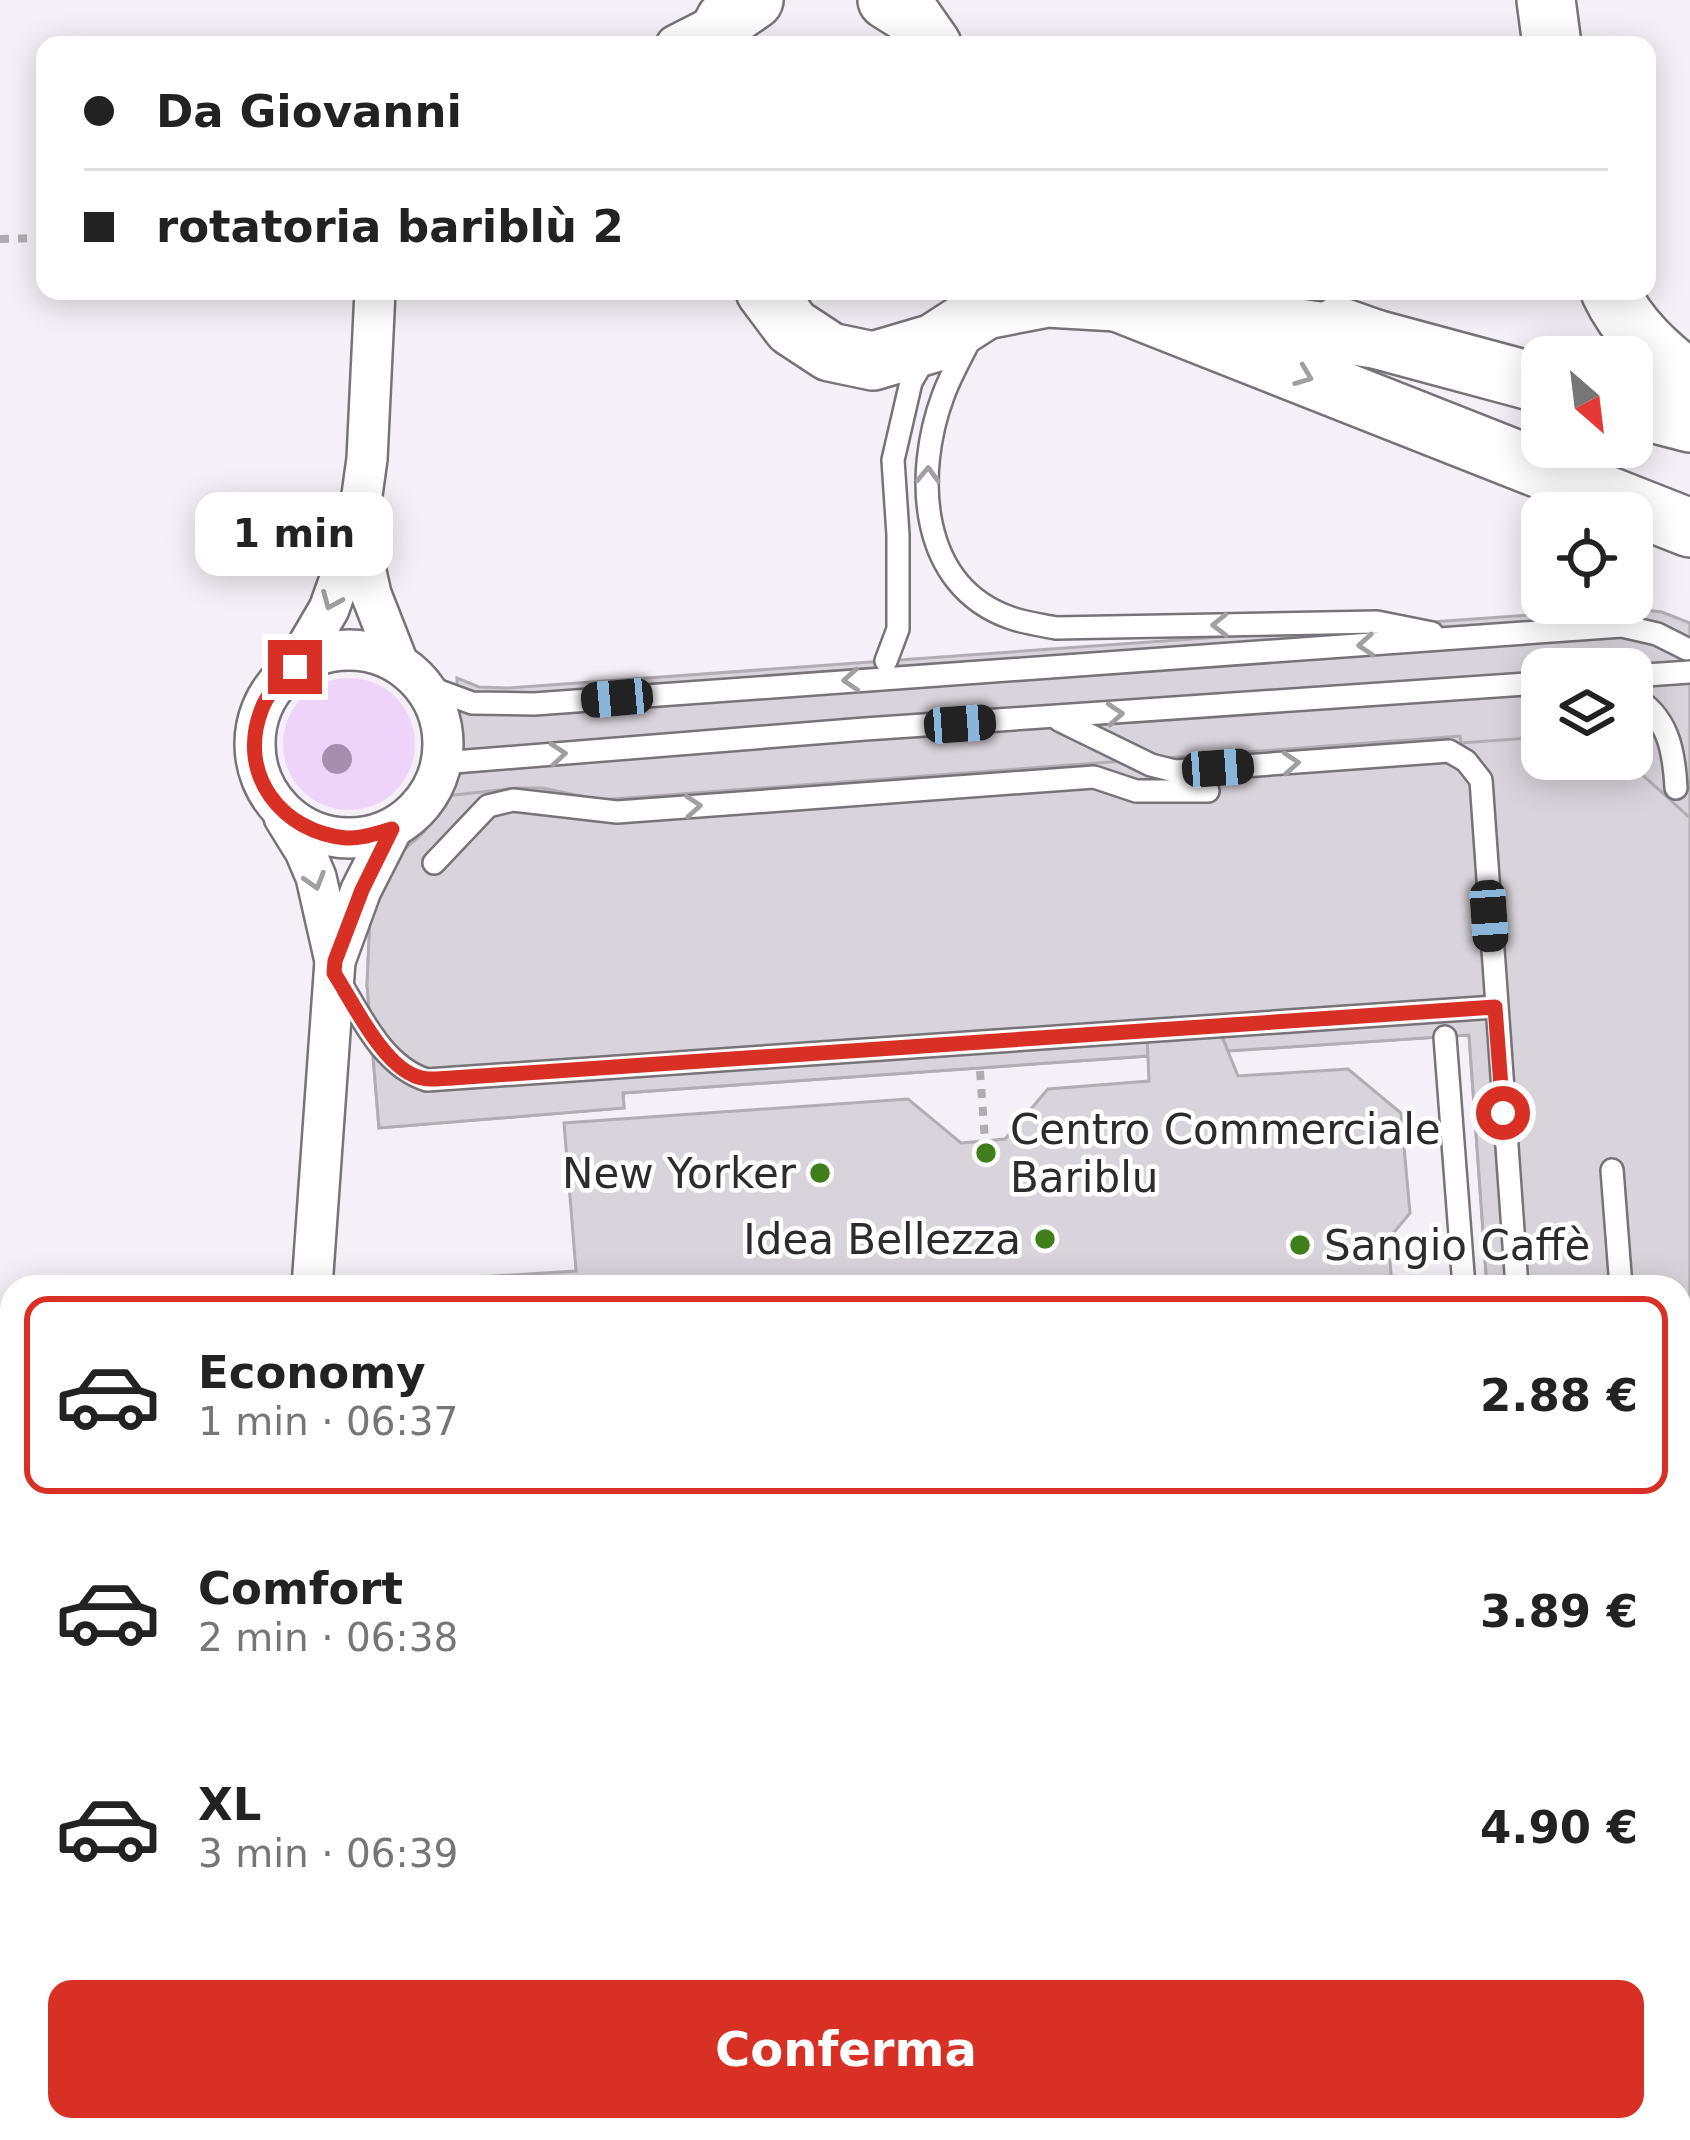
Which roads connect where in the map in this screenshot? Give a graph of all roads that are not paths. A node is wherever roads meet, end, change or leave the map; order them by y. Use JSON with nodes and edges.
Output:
{"nodes":[{"id":1,"x":886,"y":0,"type":"edge"},
{"id":2,"x":1522,"y":0,"type":"edge"},
{"id":3,"x":1546,"y":0,"type":"edge"},
{"id":4,"x":926,"y":36,"type":"edge"},
{"id":5,"x":1521,"y":36,"type":"edge"},
{"id":6,"x":1551,"y":36,"type":"edge"},
{"id":7,"x":375,"y":300,"type":"edge"},
{"id":8,"x":772,"y":300,"type":"edge"},
{"id":9,"x":987,"y":300,"type":"edge"},
{"id":10,"x":1082,"y":300,"type":"edge"},
{"id":11,"x":1270,"y":300,"type":"edge"},
{"id":12,"x":1614,"y":300,"type":"edge"},
{"id":13,"x":1117,"y":302,"type":"junction"},
{"id":14,"x":1375,"y":339,"type":"junction"},
{"id":15,"x":934,"y":343,"type":"junction"},
{"id":16,"x":1521,"y":378,"type":"edge"},
{"id":17,"x":1690,"y":380,"type":"edge"},
{"id":18,"x":1653,"y":413,"type":"edge"},
{"id":19,"x":1690,"y":423,"type":"edge"},
{"id":20,"x":1690,"y":528,"type":"edge"},
{"id":21,"x":357,"y":531,"type":"junction"},
{"id":22,"x":1462,"y":639,"type":"junction"},
{"id":23,"x":886,"y":661,"type":"dead end"},
{"id":24,"x":1689,"y":661,"type":"edge"},
{"id":25,"x":295,"y":667,"type":"junction"},
{"id":26,"x":1653,"y":670,"type":"edge"},
{"id":27,"x":411,"y":674,"type":"junction"},
{"id":28,"x":1521,"y":684,"type":"edge"},
{"id":29,"x":1653,"y":712,"type":"edge"},
{"id":30,"x":1055,"y":718,"type":"junction"},
{"id":31,"x":442,"y":764,"type":"junction"},
{"id":32,"x":1676,"y":788,"type":"dead end"},
{"id":33,"x":1208,"y":791,"type":"dead end"},
{"id":34,"x":278,"y":807,"type":"junction"},
{"id":35,"x":392,"y":829,"type":"junction"},
{"id":36,"x":434,"y":863,"type":"dead end"},
{"id":37,"x":334,"y":967,"type":"junction"},
{"id":38,"x":1495,"y":1007,"type":"junction"},
{"id":39,"x":1445,"y":1037,"type":"dead end"},
{"id":40,"x":1612,"y":1170,"type":"dead end"},
{"id":41,"x":314,"y":1275,"type":"edge"},
{"id":42,"x":1463,"y":1275,"type":"edge"},
{"id":43,"x":1516,"y":1275,"type":"edge"},
{"id":44,"x":1621,"y":1275,"type":"edge"}],
"edges":[{"from":1,"to":4,"type":"main road"},
{"from":2,"to":5,"type":"main road"},
{"from":3,"to":6,"type":"main road"},
{"from":7,"to":21,"type":"street"},
{"from":8,"to":15,"type":"main road"},
{"from":9,"to":15,"type":"main road"},
{"from":22,"to":9,"type":"lane","one_way":true},
{"from":10,"to":13,"type":"main road"},
{"from":11,"to":14,"type":"main road"},
{"from":12,"to":17,"type":"main road"},
{"from":13,"to":14,"type":"main road"},
{"from":13,"to":20,"type":"main road","one_way":true},
{"from":14,"to":16,"type":"main road"},
{"from":15,"to":23,"type":"lane"},
{"from":18,"to":19,"type":"main road"},
{"from":21,"to":25,"type":"street","one_way":true},
{"from":21,"to":27,"type":"street"},
{"from":22,"to":24,"type":"lane"},
{"from":22,"to":27,"type":"lane","one_way":true},
{"from":24,"to":26,"type":"lane"},
{"from":25,"to":27,"type":"street"},
{"from":25,"to":34,"type":"street"},
{"from":27,"to":31,"type":"street"},
{"from":30,"to":28,"type":"lane","one_way":true},
{"from":29,"to":32,"type":"lane"},
{"from":31,"to":30,"type":"lane","one_way":true},
{"from":30,"to":38,"type":"lane","one_way":true},
{"from":31,"to":35,"type":"street"},
{"from":36,"to":33,"type":"lane","one_way":true},
{"from":34,"to":35,"type":"street"},
{"from":34,"to":37,"type":"street","one_way":true},
{"from":35,"to":37,"type":"street"},
{"from":37,"to":38,"type":"lane"},
{"from":37,"to":41,"type":"street"},
{"from":38,"to":43,"type":"lane"},
{"from":39,"to":42,"type":"lane"},
{"from":40,"to":44,"type":"lane"}]}
